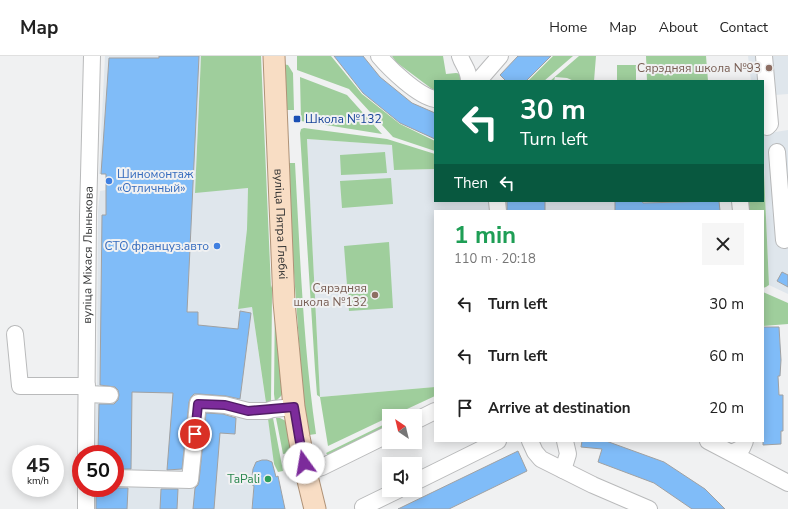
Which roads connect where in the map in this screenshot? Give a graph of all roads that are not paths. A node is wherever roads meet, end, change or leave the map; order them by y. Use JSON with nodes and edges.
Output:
{"nodes":[{"id":1,"x":92,"y":56,"type":"edge"},
{"id":2,"x":274,"y":56,"type":"edge"},
{"id":3,"x":379,"y":56,"type":"edge"},
{"id":4,"x":460,"y":56,"type":"edge"},
{"id":5,"x":500,"y":56,"type":"edge"},
{"id":6,"x":764,"y":56,"type":"edge"},
{"id":7,"x":469,"y":80,"type":"edge"},
{"id":8,"x":478,"y":80,"type":"edge"},
{"id":9,"x":434,"y":99,"type":"edge"},
{"id":10,"x":765,"y":128,"type":"edge"},
{"id":11,"x":783,"y":151,"type":"edge"},
{"id":12,"x":788,"y":239,"type":"edge"},
{"id":13,"x":15,"y":334,"type":"dead end"},
{"id":14,"x":87,"y":390,"type":"junction"},
{"id":15,"x":110,"y":395,"type":"dead end"},
{"id":16,"x":294,"y":407,"type":"junction"},
{"id":17,"x":434,"y":412,"type":"edge"},
{"id":18,"x":422,"y":418,"type":"edge"},
{"id":19,"x":382,"y":437,"type":"edge"},
{"id":20,"x":496,"y":442,"type":"edge"},
{"id":21,"x":530,"y":442,"type":"edge"},
{"id":22,"x":565,"y":442,"type":"edge"},
{"id":23,"x":710,"y":442,"type":"edge"},
{"id":24,"x":745,"y":442,"type":"edge"},
{"id":25,"x":86,"y":445,"type":"edge"},
{"id":26,"x":732,"y":453,"type":"junction"},
{"id":27,"x":563,"y":470,"type":"junction"},
{"id":28,"x":306,"y":472,"type":"junction"},
{"id":29,"x":124,"y":478,"type":"edge"},
{"id":30,"x":422,"y":479,"type":"edge"},
{"id":31,"x":788,"y":483,"type":"edge"},
{"id":32,"x":86,"y":497,"type":"edge"},
{"id":33,"x":384,"y":497,"type":"edge"},
{"id":34,"x":363,"y":507,"type":"dead end"},
{"id":35,"x":86,"y":509,"type":"edge"},
{"id":36,"x":315,"y":509,"type":"edge"},
{"id":37,"x":649,"y":509,"type":"edge"}],
"edges":[{"from":1,"to":14,"type":"street","name":"вуліца Міхася Лынькова"},
{"from":2,"to":16,"type":"main road","name":"вуліца Пятра Глебкі"},
{"from":3,"to":9,"type":"street"},
{"from":4,"to":7,"type":"street"},
{"from":5,"to":8,"type":"street"},
{"from":6,"to":10,"type":"street"},
{"from":10,"to":11,"type":"street"},
{"from":11,"to":12,"type":"street"},
{"from":13,"to":14,"type":"street"},
{"from":14,"to":15,"type":"street"},
{"from":14,"to":25,"type":"street","name":"вуліца Міхася Лынькова"},
{"from":16,"to":28,"type":"main road","name":"вуліца Пятра Глебкі"},
{"from":16,"to":29,"type":"street"},
{"from":17,"to":18,"type":"street"},
{"from":19,"to":28,"type":"street"},
{"from":20,"to":30,"type":"street"},
{"from":21,"to":27,"type":"street"},
{"from":22,"to":27,"type":"street"},
{"from":23,"to":26,"type":"street"},
{"from":24,"to":26,"type":"street"},
{"from":26,"to":31,"type":"street"},
{"from":27,"to":37,"type":"street"},
{"from":28,"to":36,"type":"main road","name":"вуліца Пятра Глебкі"},
{"from":32,"to":35,"type":"street"},
{"from":33,"to":34,"type":"street"}]}
